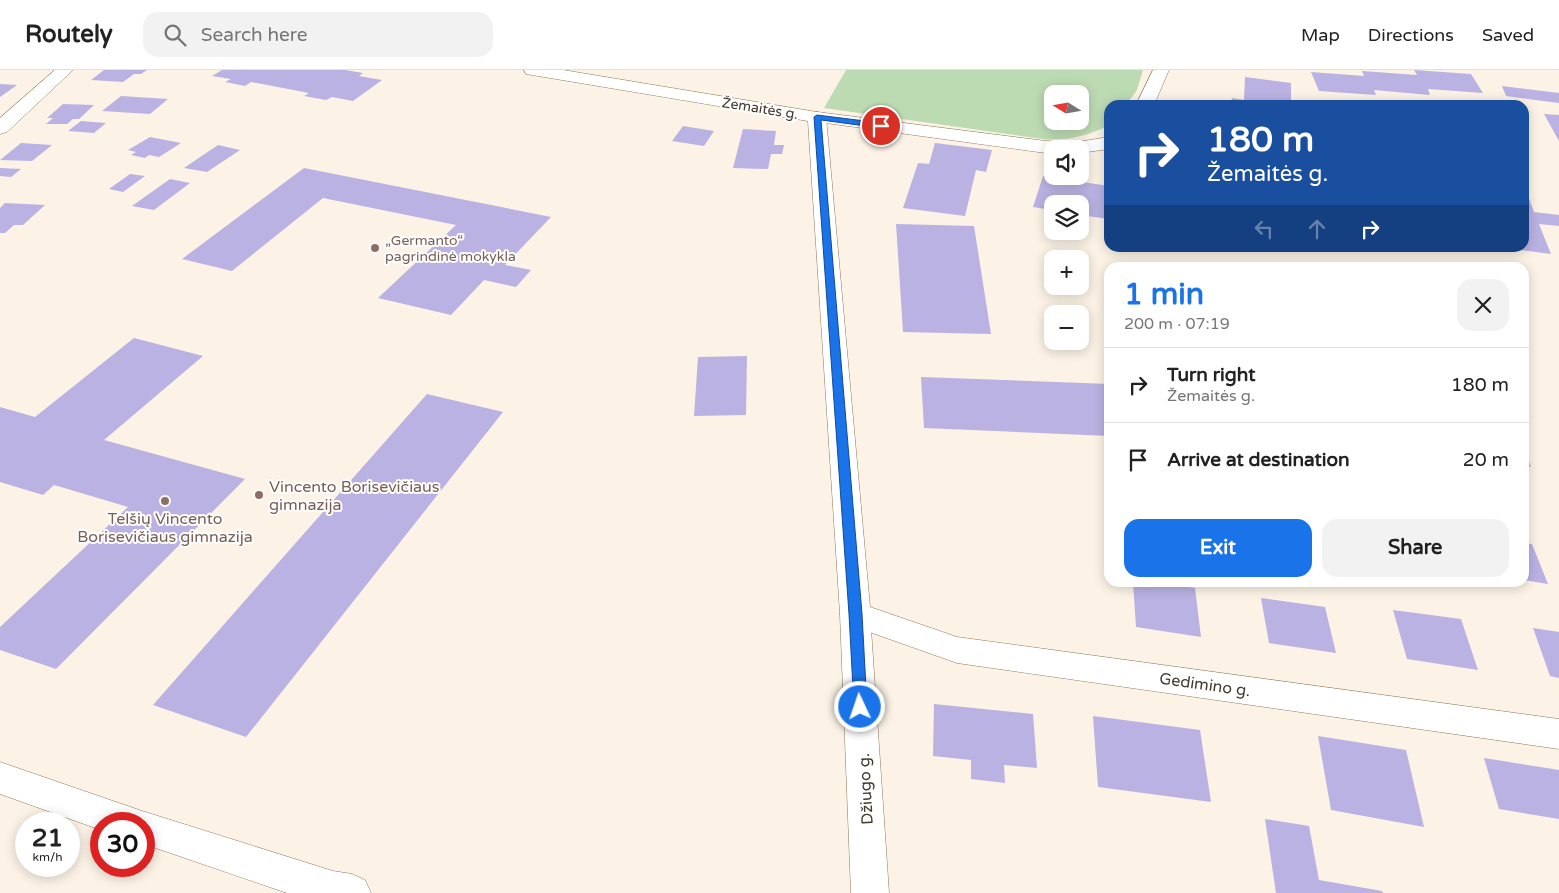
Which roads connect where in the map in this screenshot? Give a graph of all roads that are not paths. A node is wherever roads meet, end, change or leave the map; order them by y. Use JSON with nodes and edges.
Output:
{"nodes":[{"id":1,"x":65,"y":70,"type":"edge"},
{"id":2,"x":532,"y":70,"type":"edge"},
{"id":3,"x":1161,"y":70,"type":"edge"},
{"id":4,"x":1147,"y":100,"type":"edge"},
{"id":5,"x":817,"y":117,"type":"junction"},
{"id":6,"x":0,"y":128,"type":"edge"},
{"id":7,"x":1104,"y":144,"type":"edge"},
{"id":8,"x":855,"y":614,"type":"junction"},
{"id":9,"x":1559,"y":734,"type":"edge"},
{"id":10,"x":0,"y":778,"type":"edge"},
{"id":11,"x":98,"y":812,"type":"edge"},
{"id":12,"x":155,"y":832,"type":"edge"},
{"id":13,"x":352,"y":893,"type":"edge"},
{"id":14,"x":870,"y":893,"type":"edge"}],
"edges":[{"from":1,"to":6,"type":"main road"},
{"from":2,"to":5,"type":"main road","name":"Žemaitės g."},
{"from":3,"to":4,"type":"main road"},
{"from":5,"to":7,"type":"main road","name":"Žemaitės g."},
{"from":5,"to":8,"type":"main road","name":"Džiugo g."},
{"from":8,"to":9,"type":"main road","name":"Gedimino g."},
{"from":8,"to":14,"type":"main road","name":"Džiugo g."},
{"from":10,"to":11,"type":"main road"},
{"from":12,"to":13,"type":"main road"}]}
